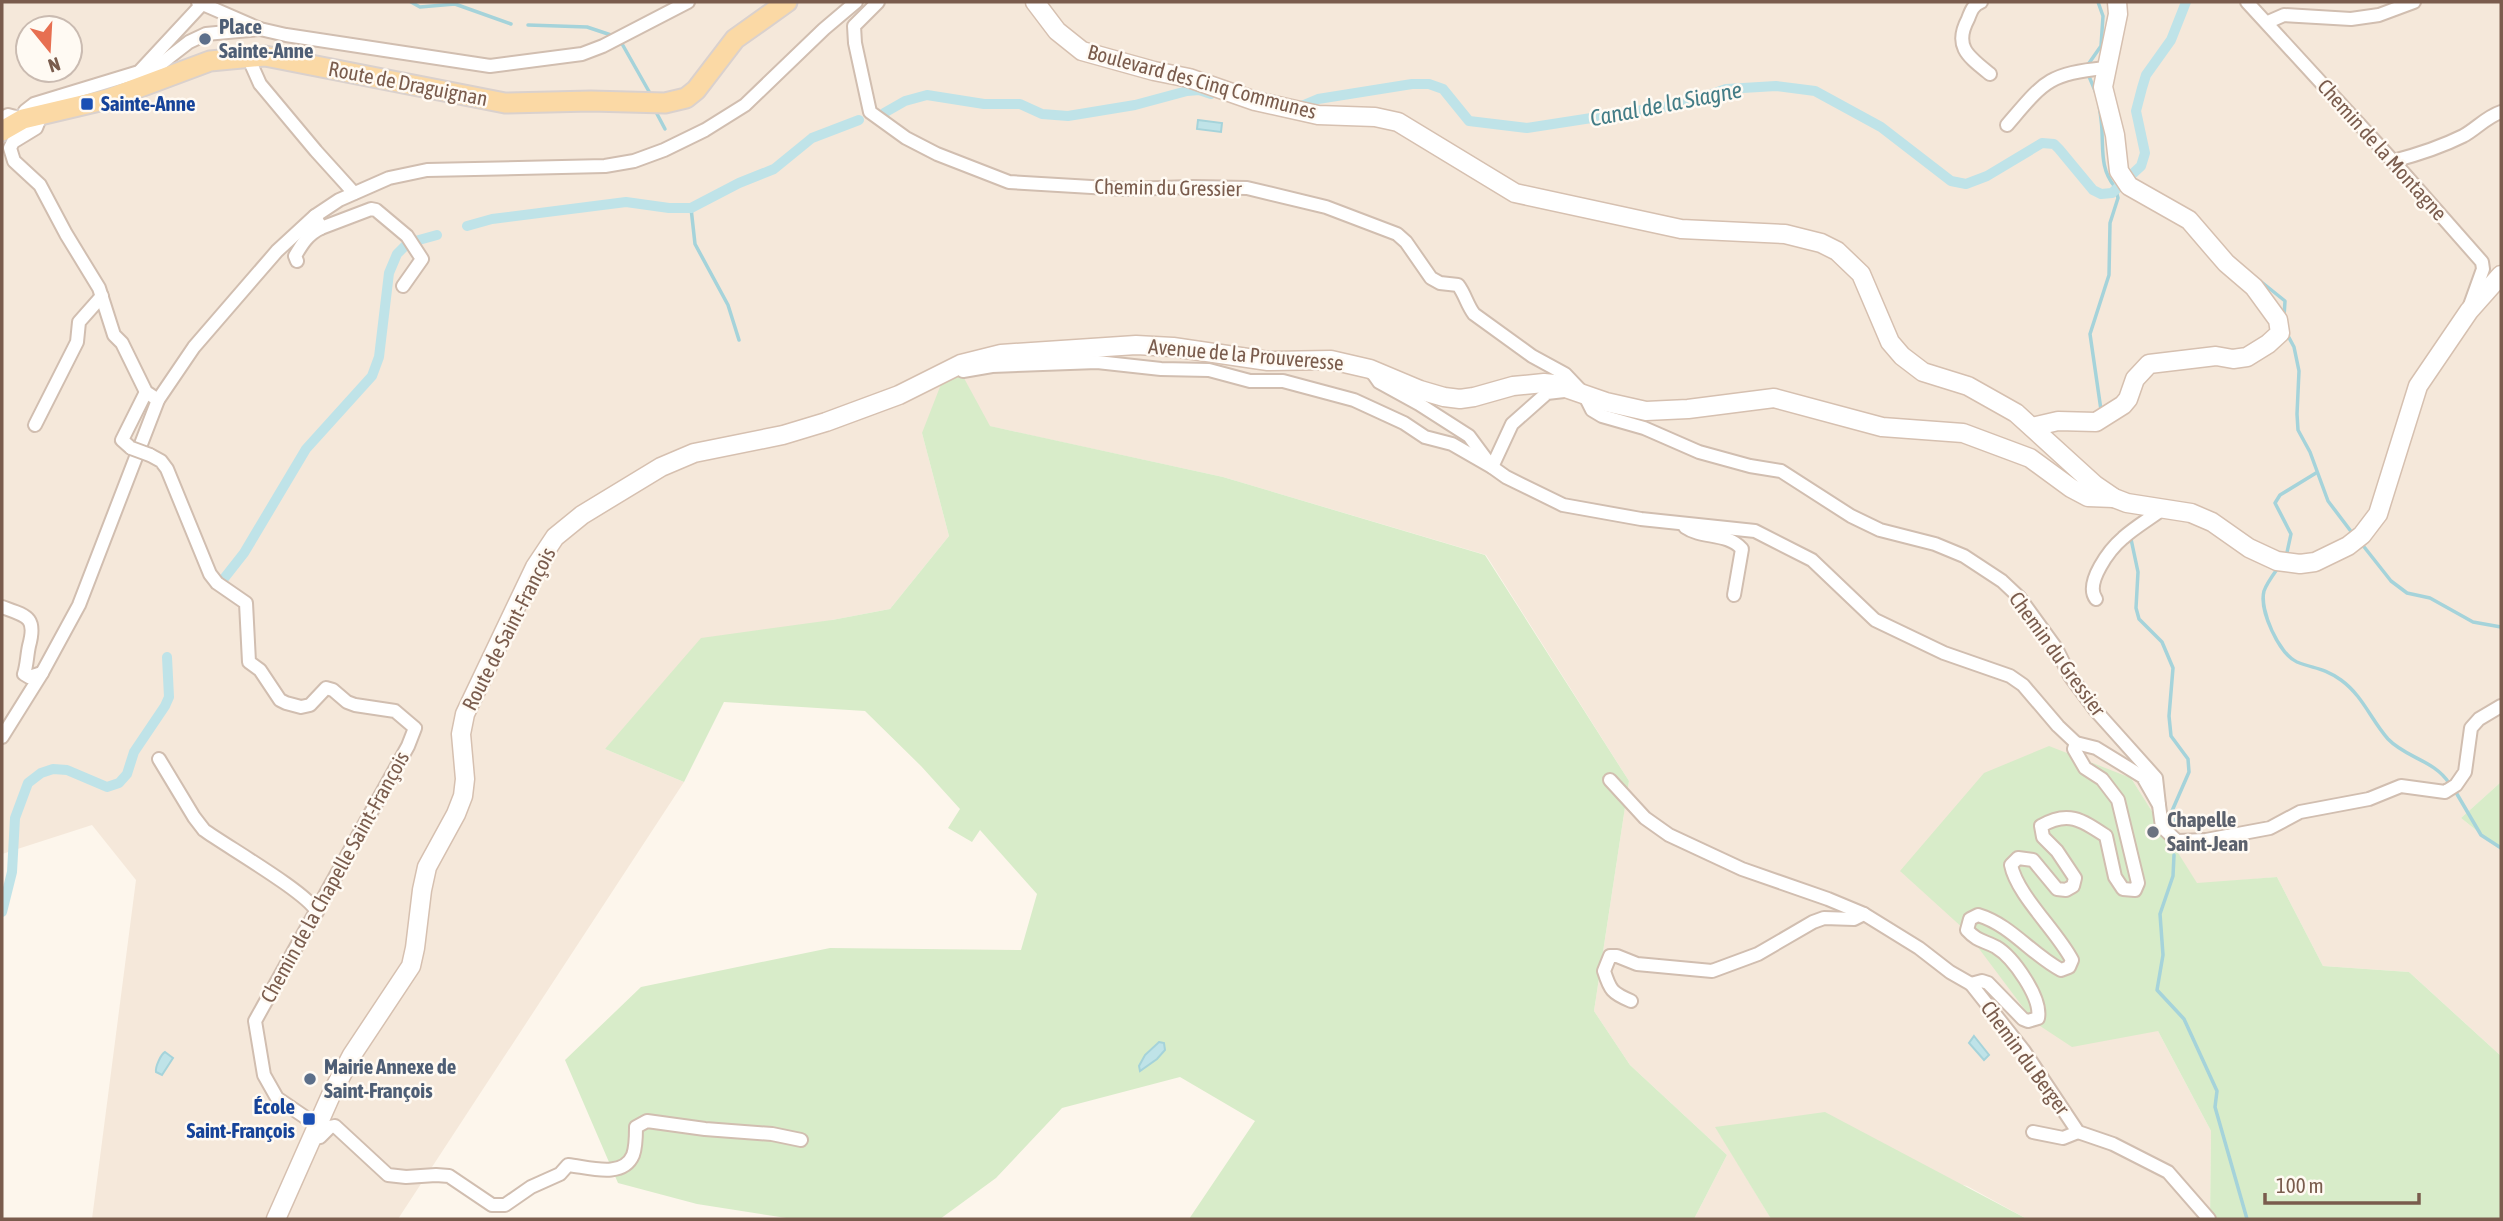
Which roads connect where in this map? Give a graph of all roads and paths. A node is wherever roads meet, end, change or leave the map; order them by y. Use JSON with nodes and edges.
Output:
{"nodes":[{"id":1,"x":688,"y":2,"type":"edge"},
{"id":2,"x":787,"y":2,"type":"edge"},
{"id":3,"x":856,"y":2,"type":"edge"},
{"id":4,"x":878,"y":2,"type":"edge"},
{"id":5,"x":1035,"y":2,"type":"edge"},
{"id":6,"x":1981,"y":2,"type":"edge"},
{"id":7,"x":2118,"y":2,"type":"edge"},
{"id":8,"x":2247,"y":2,"type":"edge"},
{"id":9,"x":2414,"y":2,"type":"edge"},
{"id":10,"x":202,"y":3,"type":"edge"},
{"id":11,"x":2268,"y":22,"type":"junction"},
{"id":12,"x":260,"y":29,"type":"junction"},
{"id":13,"x":248,"y":57,"type":"junction"},
{"id":14,"x":2105,"y":68,"type":"junction"},
{"id":15,"x":139,"y":72,"type":"junction"},
{"id":16,"x":1990,"y":74,"type":"dead end"},
{"id":17,"x":2501,"y":112,"type":"edge"},
{"id":18,"x":42,"y":113,"type":"junction"},
{"id":19,"x":2,"y":118,"type":"edge"},
{"id":20,"x":23,"y":119,"type":"junction"},
{"id":21,"x":2007,"y":125,"type":"dead end"},
{"id":22,"x":2,"y":131,"type":"edge"},
{"id":23,"x":2393,"y":161,"type":"junction"},
{"id":24,"x":354,"y":193,"type":"junction"},
{"id":25,"x":318,"y":222,"type":"junction"},
{"id":26,"x":297,"y":261,"type":"dead end"},
{"id":27,"x":2500,"y":278,"type":"edge"},
{"id":28,"x":403,"y":286,"type":"dead end"},
{"id":29,"x":102,"y":296,"type":"junction"},
{"id":30,"x":2469,"y":311,"type":"junction"},
{"id":31,"x":1370,"y":369,"type":"junction"},
{"id":32,"x":937,"y":375,"type":"junction"},
{"id":33,"x":146,"y":392,"type":"junction"},
{"id":34,"x":1578,"y":392,"type":"junction"},
{"id":35,"x":158,"y":400,"type":"junction"},
{"id":36,"x":35,"y":425,"type":"dead end"},
{"id":37,"x":2032,"y":428,"type":"junction"},
{"id":38,"x":1492,"y":467,"type":"junction"},
{"id":39,"x":2114,"y":498,"type":"junction"},
{"id":40,"x":2164,"y":508,"type":"junction"},
{"id":41,"x":1679,"y":522,"type":"junction"},
{"id":42,"x":1734,"y":595,"type":"dead end"},
{"id":43,"x":2096,"y":599,"type":"dead end"},
{"id":44,"x":2,"y":607,"type":"edge"},
{"id":45,"x":42,"y":673,"type":"junction"},
{"id":46,"x":2501,"y":706,"type":"edge"},
{"id":47,"x":2,"y":737,"type":"edge"},
{"id":48,"x":2076,"y":743,"type":"junction"},
{"id":49,"x":159,"y":759,"type":"dead end"},
{"id":50,"x":1610,"y":780,"type":"dead end"},
{"id":51,"x":2159,"y":805,"type":"junction"},
{"id":52,"x":317,"y":912,"type":"junction"},
{"id":53,"x":1864,"y":914,"type":"junction"},
{"id":54,"x":1971,"y":984,"type":"junction"},
{"id":55,"x":1631,"y":1001,"type":"dead end"},
{"id":56,"x":315,"y":1132,"type":"junction"},
{"id":57,"x":2033,"y":1132,"type":"dead end"},
{"id":58,"x":2078,"y":1132,"type":"junction"},
{"id":59,"x":801,"y":1140,"type":"dead end"},
{"id":60,"x":276,"y":1219,"type":"edge"},
{"id":61,"x":2209,"y":1219,"type":"edge"}],
"edges":[{"from":1,"to":12,"type":"street"},
{"from":2,"to":13,"type":"main road","name":"Route de Draguignan"},
{"from":3,"to":24,"type":"street"},
{"from":4,"to":34,"type":"street","name":"Chemin du Gressier"},
{"from":5,"to":37,"type":"main road","name":"Boulevard des Cinq Communes"},
{"from":6,"to":16,"type":"street"},
{"from":7,"to":14,"type":"main road"},
{"from":8,"to":11,"type":"street","name":"Chemin de la Montagne"},
{"from":9,"to":11,"type":"street"},
{"from":10,"to":12,"type":"street"},
{"from":10,"to":15,"type":"street"},
{"from":11,"to":23,"type":"street","name":"Chemin de la Montagne"},
{"from":12,"to":15,"type":"street"},
{"from":13,"to":18,"type":"main road","name":"Route de Draguignan"},
{"from":13,"to":24,"type":"street"},
{"from":14,"to":21,"type":"street"},
{"from":14,"to":37,"type":"main road"},
{"from":15,"to":20,"type":"street"},
{"from":17,"to":23,"type":"street"},
{"from":18,"to":20,"type":"main road","name":"Route de Draguignan"},
{"from":18,"to":29,"type":"street"},
{"from":19,"to":20,"type":"street"},
{"from":20,"to":22,"type":"main road","name":"Route de Draguignan"},
{"from":23,"to":30,"type":"street","name":"Chemin de la Montagne"},
{"from":24,"to":25,"type":"street"},
{"from":25,"to":26,"type":"street"},
{"from":25,"to":28,"type":"street"},
{"from":25,"to":35,"type":"street"},
{"from":27,"to":30,"type":"main road","name":"Boulevard des Cinq Communes"},
{"from":29,"to":33,"type":"street"},
{"from":29,"to":36,"type":"street"},
{"from":30,"to":40,"type":"main road","name":"Boulevard des Cinq Communes"},
{"from":31,"to":32,"type":"main road","name":"Avenue de la Prouveresse"},
{"from":31,"to":34,"type":"main road","name":"Avenue de la Prouveresse"},
{"from":31,"to":38,"type":"street"},
{"from":32,"to":38,"type":"street"},
{"from":32,"to":56,"type":"main road","name":"Route de Saint-François"},
{"from":33,"to":35,"type":"street"},
{"from":33,"to":52,"type":"street","name":"Chemin de la Chapelle Saint-François","bridge":true},
{"from":34,"to":38,"type":"street"},
{"from":34,"to":39,"type":"main road","name":"Avenue de la Prouveresse"},
{"from":34,"to":51,"type":"street","name":"Chemin du Gressier"},
{"from":35,"to":45,"type":"street"},
{"from":37,"to":39,"type":"main road","name":"Boulevard des Cinq Communes"},
{"from":38,"to":41,"type":"street"},
{"from":39,"to":40,"type":"main road","name":"Boulevard des Cinq Communes"},
{"from":40,"to":43,"type":"street"},
{"from":41,"to":42,"type":"street"},
{"from":41,"to":48,"type":"street"},
{"from":44,"to":45,"type":"street"},
{"from":45,"to":47,"type":"street"},
{"from":46,"to":51,"type":"street"},
{"from":48,"to":51,"type":"street"},
{"from":48,"to":54,"type":"street","name":"Chemin du Berger"},
{"from":49,"to":52,"type":"street"},
{"from":50,"to":53,"type":"street"},
{"from":52,"to":56,"type":"street","name":"Chemin de la Chapelle Saint-François"},
{"from":53,"to":54,"type":"street"},
{"from":53,"to":55,"type":"street"},
{"from":54,"to":58,"type":"street","name":"Chemin du Berger"},
{"from":56,"to":59,"type":"street"},
{"from":56,"to":60,"type":"main road","name":"Route de Saint-François"},
{"from":57,"to":58,"type":"street"},
{"from":58,"to":61,"type":"street","name":"Chemin du Berger"}]}
